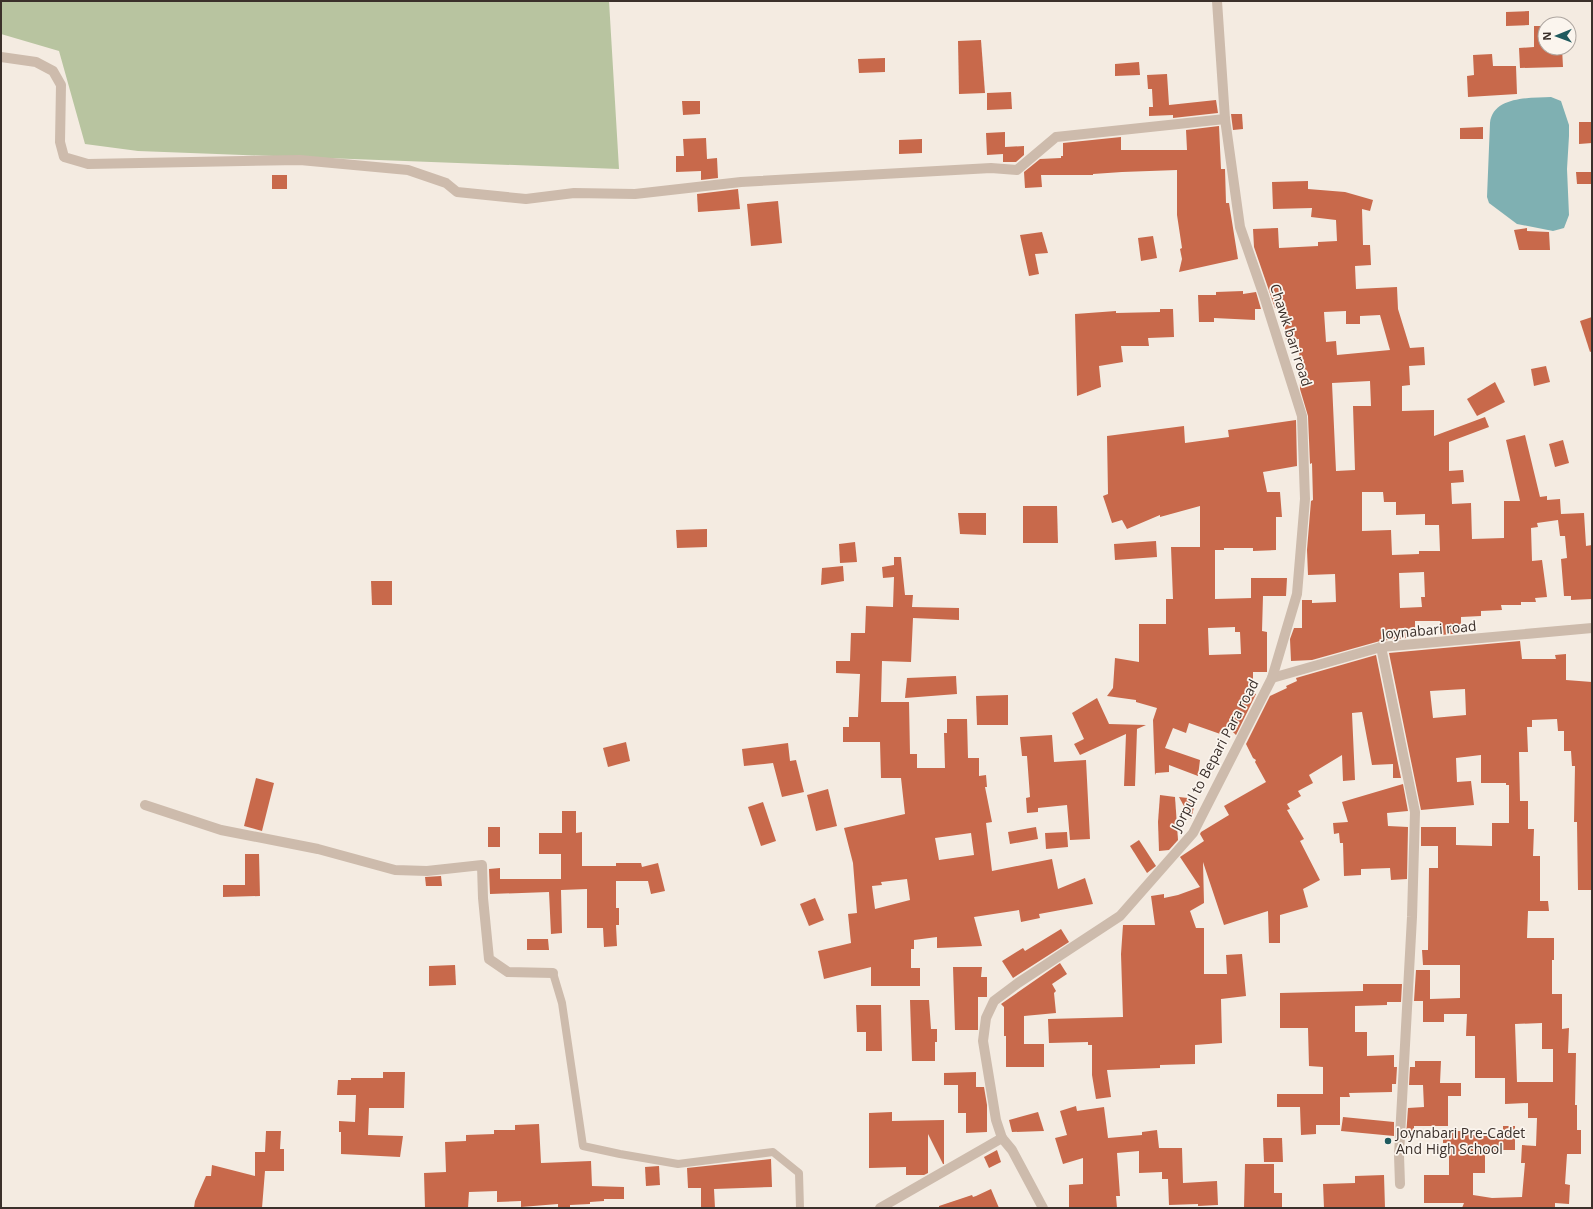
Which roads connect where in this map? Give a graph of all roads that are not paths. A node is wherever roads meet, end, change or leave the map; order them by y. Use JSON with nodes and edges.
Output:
{"nodes":[{"id":1,"x":1217,"y":1,"type":"edge"},
{"id":2,"x":1,"y":57,"type":"edge"},
{"id":3,"x":1225,"y":119,"type":"junction"},
{"id":4,"x":1592,"y":628,"type":"edge"},
{"id":5,"x":1381,"y":647,"type":"junction"},
{"id":6,"x":1272,"y":678,"type":"junction"},
{"id":7,"x":145,"y":805,"type":"dead end"},
{"id":8,"x":553,"y":973,"type":"joint"},
{"id":9,"x":1002,"y":1138,"type":"junction"},
{"id":10,"x":1400,"y":1184,"type":"dead end"},
{"id":11,"x":800,"y":1208,"type":"edge"},
{"id":12,"x":880,"y":1208,"type":"edge"},
{"id":13,"x":1043,"y":1208,"type":"edge"}],
"edges":[{"from":1,"to":3,"type":"street","name":"Chawk bari road"},
{"from":2,"to":3,"type":"street"},
{"from":3,"to":6,"type":"street","name":"Chawk bari road"},
{"from":4,"to":5,"type":"street","name":"Joynabari road"},
{"from":5,"to":6,"type":"street","name":"Joynabari road"},
{"from":5,"to":10,"type":"street"},
{"from":6,"to":9,"type":"street","name":"Jorpul to Bepari Para road"},
{"from":7,"to":8,"type":"street"},
{"from":8,"to":11,"type":"lane"},
{"from":9,"to":12,"type":"street"},
{"from":9,"to":13,"type":"street","name":"Jorpul to Bepari Para road"}]}
